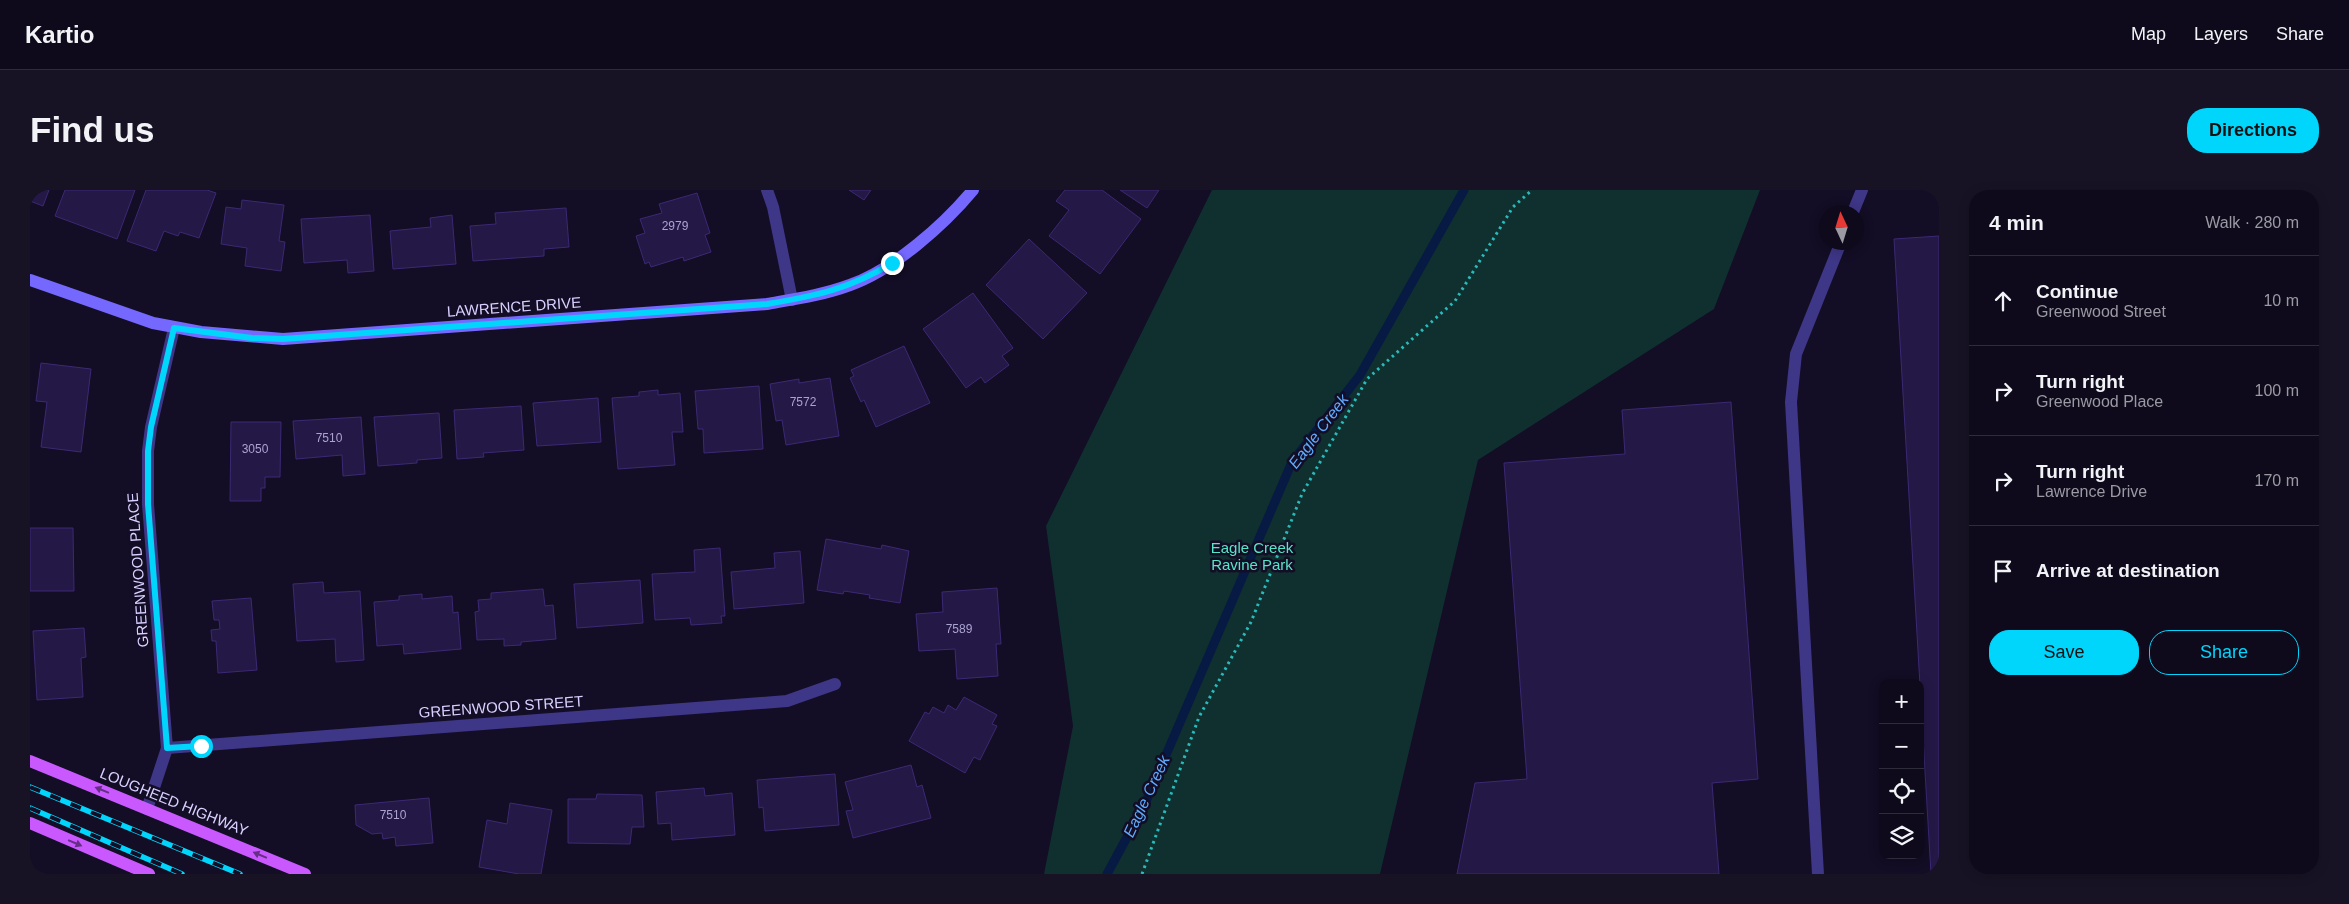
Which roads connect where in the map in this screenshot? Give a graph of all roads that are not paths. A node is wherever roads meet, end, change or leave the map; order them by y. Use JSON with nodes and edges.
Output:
{"nodes":[{"id":1,"x":767,"y":190,"type":"edge"},
{"id":2,"x":973,"y":190,"type":"edge"},
{"id":3,"x":1862,"y":190,"type":"edge"},
{"id":4,"x":1856,"y":205,"type":"edge"},
{"id":5,"x":1838,"y":250,"type":"edge"},
{"id":6,"x":30,"y":280,"type":"edge"},
{"id":7,"x":792,"y":300,"type":"junction"},
{"id":8,"x":174,"y":328,"type":"junction"},
{"id":9,"x":835,"y":684,"type":"dead end"},
{"id":10,"x":167,"y":748,"type":"junction"},
{"id":11,"x":30,"y":761,"type":"edge"},
{"id":12,"x":148,"y":809,"type":"junction"},
{"id":13,"x":30,"y":823,"type":"edge"},
{"id":14,"x":149,"y":874,"type":"edge"},
{"id":15,"x":305,"y":874,"type":"edge"},
{"id":16,"x":1818,"y":874,"type":"edge"}],
"edges":[{"from":1,"to":7,"type":"street"},
{"from":2,"to":7,"type":"street","name":"LAWRENCE DRIVE"},
{"from":3,"to":4,"type":"street"},
{"from":5,"to":16,"type":"street"},
{"from":6,"to":8,"type":"street","name":"LAWRENCE DRIVE"},
{"from":7,"to":8,"type":"street","name":"LAWRENCE DRIVE"},
{"from":8,"to":10,"type":"street","name":"GREENWOOD PLACE"},
{"from":9,"to":10,"type":"street","name":"GREENWOOD STREET"},
{"from":10,"to":12,"type":"street","name":"GREENWOOD PLACE"},
{"from":12,"to":11,"type":"main road","name":"LOUGHEED HIGHWAY","one_way":true},
{"from":15,"to":12,"type":"main road","name":"LOUGHEED HIGHWAY","one_way":true},
{"from":13,"to":14,"type":"main road","one_way":true}]}
